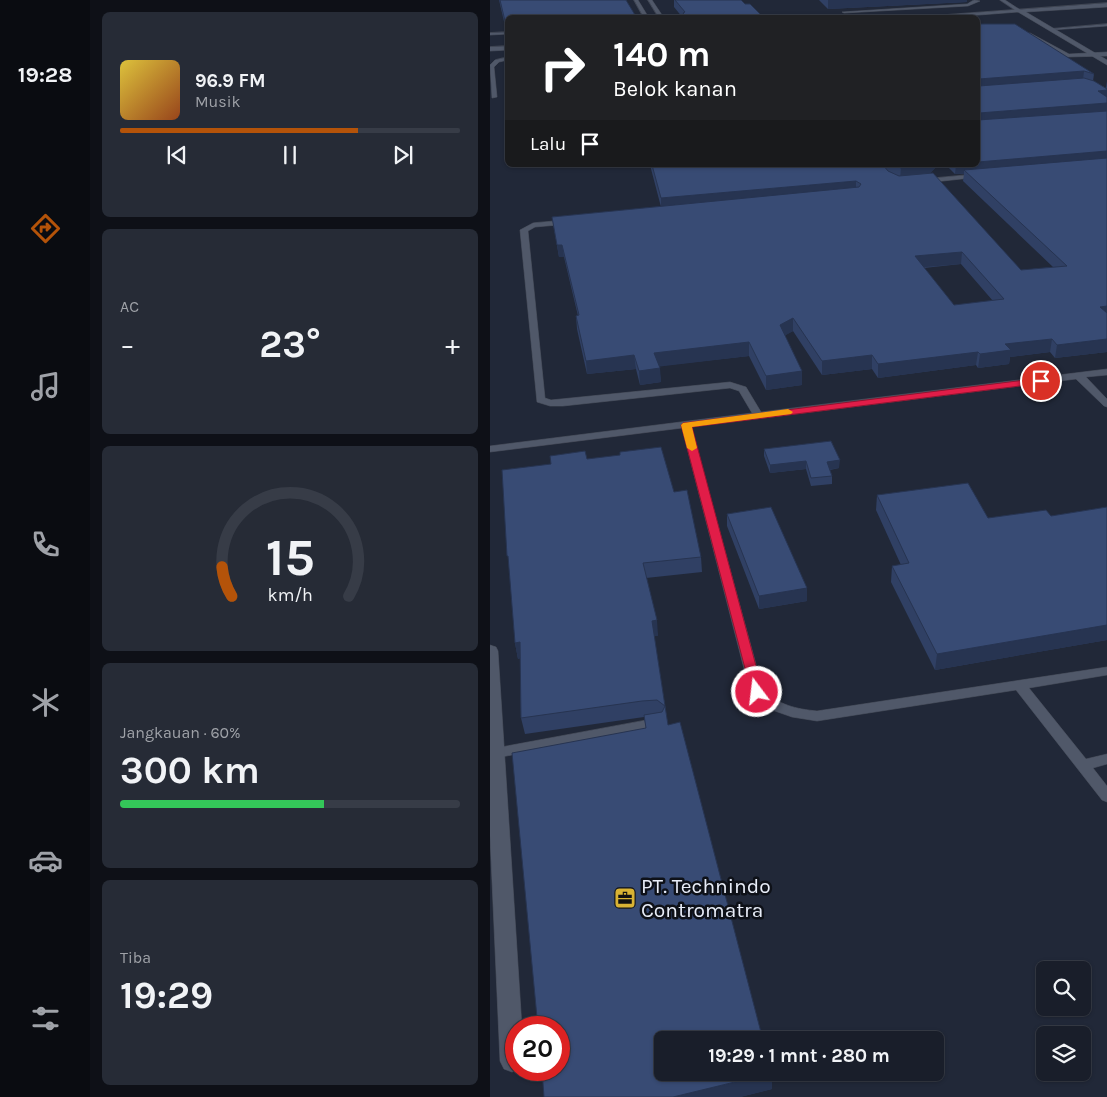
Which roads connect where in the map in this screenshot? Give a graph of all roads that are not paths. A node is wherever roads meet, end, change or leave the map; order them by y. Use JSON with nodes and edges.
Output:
{"nodes":[{"id":1,"x":636,"y":0,"type":"edge"},
{"id":2,"x":650,"y":0,"type":"edge"},
{"id":3,"x":976,"y":0,"type":"edge"},
{"id":4,"x":1002,"y":0,"type":"edge"},
{"id":5,"x":1107,"y":5,"type":"edge"},
{"id":6,"x":930,"y":7,"type":"junction"},
{"id":7,"x":1020,"y":11,"type":"junction"},
{"id":8,"x":844,"y":12,"type":"dead end"},
{"id":9,"x":1107,"y":12,"type":"edge"},
{"id":10,"x":645,"y":15,"type":"edge"},
{"id":11,"x":660,"y":15,"type":"edge"},
{"id":12,"x":946,"y":15,"type":"joint"},
{"id":13,"x":1031,"y":17,"type":"junction"},
{"id":14,"x":980,"y":20,"type":"edge"},
{"id":15,"x":1107,"y":25,"type":"edge"},
{"id":16,"x":1051,"y":29,"type":"junction"},
{"id":17,"x":1023,"y":30,"type":"edge"},
{"id":18,"x":505,"y":33,"type":"edge"},
{"id":19,"x":490,"y":34,"type":"edge"},
{"id":20,"x":505,"y":40,"type":"edge"},
{"id":21,"x":490,"y":41,"type":"edge"},
{"id":22,"x":505,"y":48,"type":"edge"},
{"id":23,"x":490,"y":49,"type":"edge"},
{"id":24,"x":1107,"y":54,"type":"edge"},
{"id":25,"x":1094,"y":55,"type":"junction"},
{"id":26,"x":505,"y":59,"type":"edge"},
{"id":27,"x":1107,"y":63,"type":"edge"},
{"id":28,"x":491,"y":67,"type":"edge"},
{"id":29,"x":494,"y":97,"type":"dead end"},
{"id":30,"x":988,"y":176,"type":"edge"},
{"id":31,"x":919,"y":182,"type":"edge"},
{"id":32,"x":577,"y":221,"type":"edge"},
{"id":33,"x":1107,"y":372,"type":"edge"},
{"id":34,"x":1078,"y":376,"type":"junction"},
{"id":35,"x":1107,"y":404,"type":"edge"},
{"id":36,"x":758,"y":416,"type":"junction"},
{"id":37,"x":686,"y":425,"type":"junction"},
{"id":38,"x":490,"y":449,"type":"edge"},
{"id":39,"x":490,"y":651,"type":"edge"},
{"id":40,"x":1107,"y":671,"type":"edge"},
{"id":41,"x":1019,"y":684,"type":"junction"},
{"id":42,"x":658,"y":724,"type":"edge"},
{"id":43,"x":496,"y":753,"type":"junction"},
{"id":44,"x":1107,"y":759,"type":"edge"},
{"id":45,"x":1083,"y":765,"type":"junction"},
{"id":46,"x":1107,"y":796,"type":"edge"},
{"id":47,"x":510,"y":1016,"type":"edge"}],
"edges":[{"from":1,"to":10,"type":"lane"},
{"from":2,"to":11,"type":"lane"},
{"from":3,"to":6,"type":"lane"},
{"from":4,"to":7,"type":"lane"},
{"from":5,"to":7,"type":"street"},
{"from":6,"to":8,"type":"lane"},
{"from":6,"to":12,"type":"lane"},
{"from":7,"to":12,"type":"street"},
{"from":7,"to":13,"type":"street"},
{"from":9,"to":13,"type":"street"},
{"from":13,"to":14,"type":"street"},
{"from":13,"to":16,"type":"street"},
{"from":15,"to":16,"type":"lane"},
{"from":16,"to":25,"type":"street"},
{"from":17,"to":25,"type":"lane"},
{"from":18,"to":19,"type":"lane"},
{"from":20,"to":21,"type":"street"},
{"from":22,"to":23,"type":"street"},
{"from":24,"to":25,"type":"lane"},
{"from":25,"to":27,"type":"street"},
{"from":26,"to":28,"type":"lane"},
{"from":28,"to":29,"type":"lane"},
{"from":30,"to":31,"type":"lane"},
{"from":32,"to":36,"type":"lane"},
{"from":33,"to":34,"type":"lane"},
{"from":34,"to":35,"type":"lane"},
{"from":34,"to":36,"type":"lane"},
{"from":36,"to":37,"type":"lane"},
{"from":37,"to":38,"type":"lane"},
{"from":37,"to":41,"type":"lane"},
{"from":39,"to":43,"type":"street"},
{"from":40,"to":41,"type":"lane"},
{"from":41,"to":45,"type":"lane"},
{"from":42,"to":43,"type":"lane"},
{"from":43,"to":47,"type":"street"},
{"from":44,"to":45,"type":"lane"},
{"from":45,"to":46,"type":"lane"}]}
